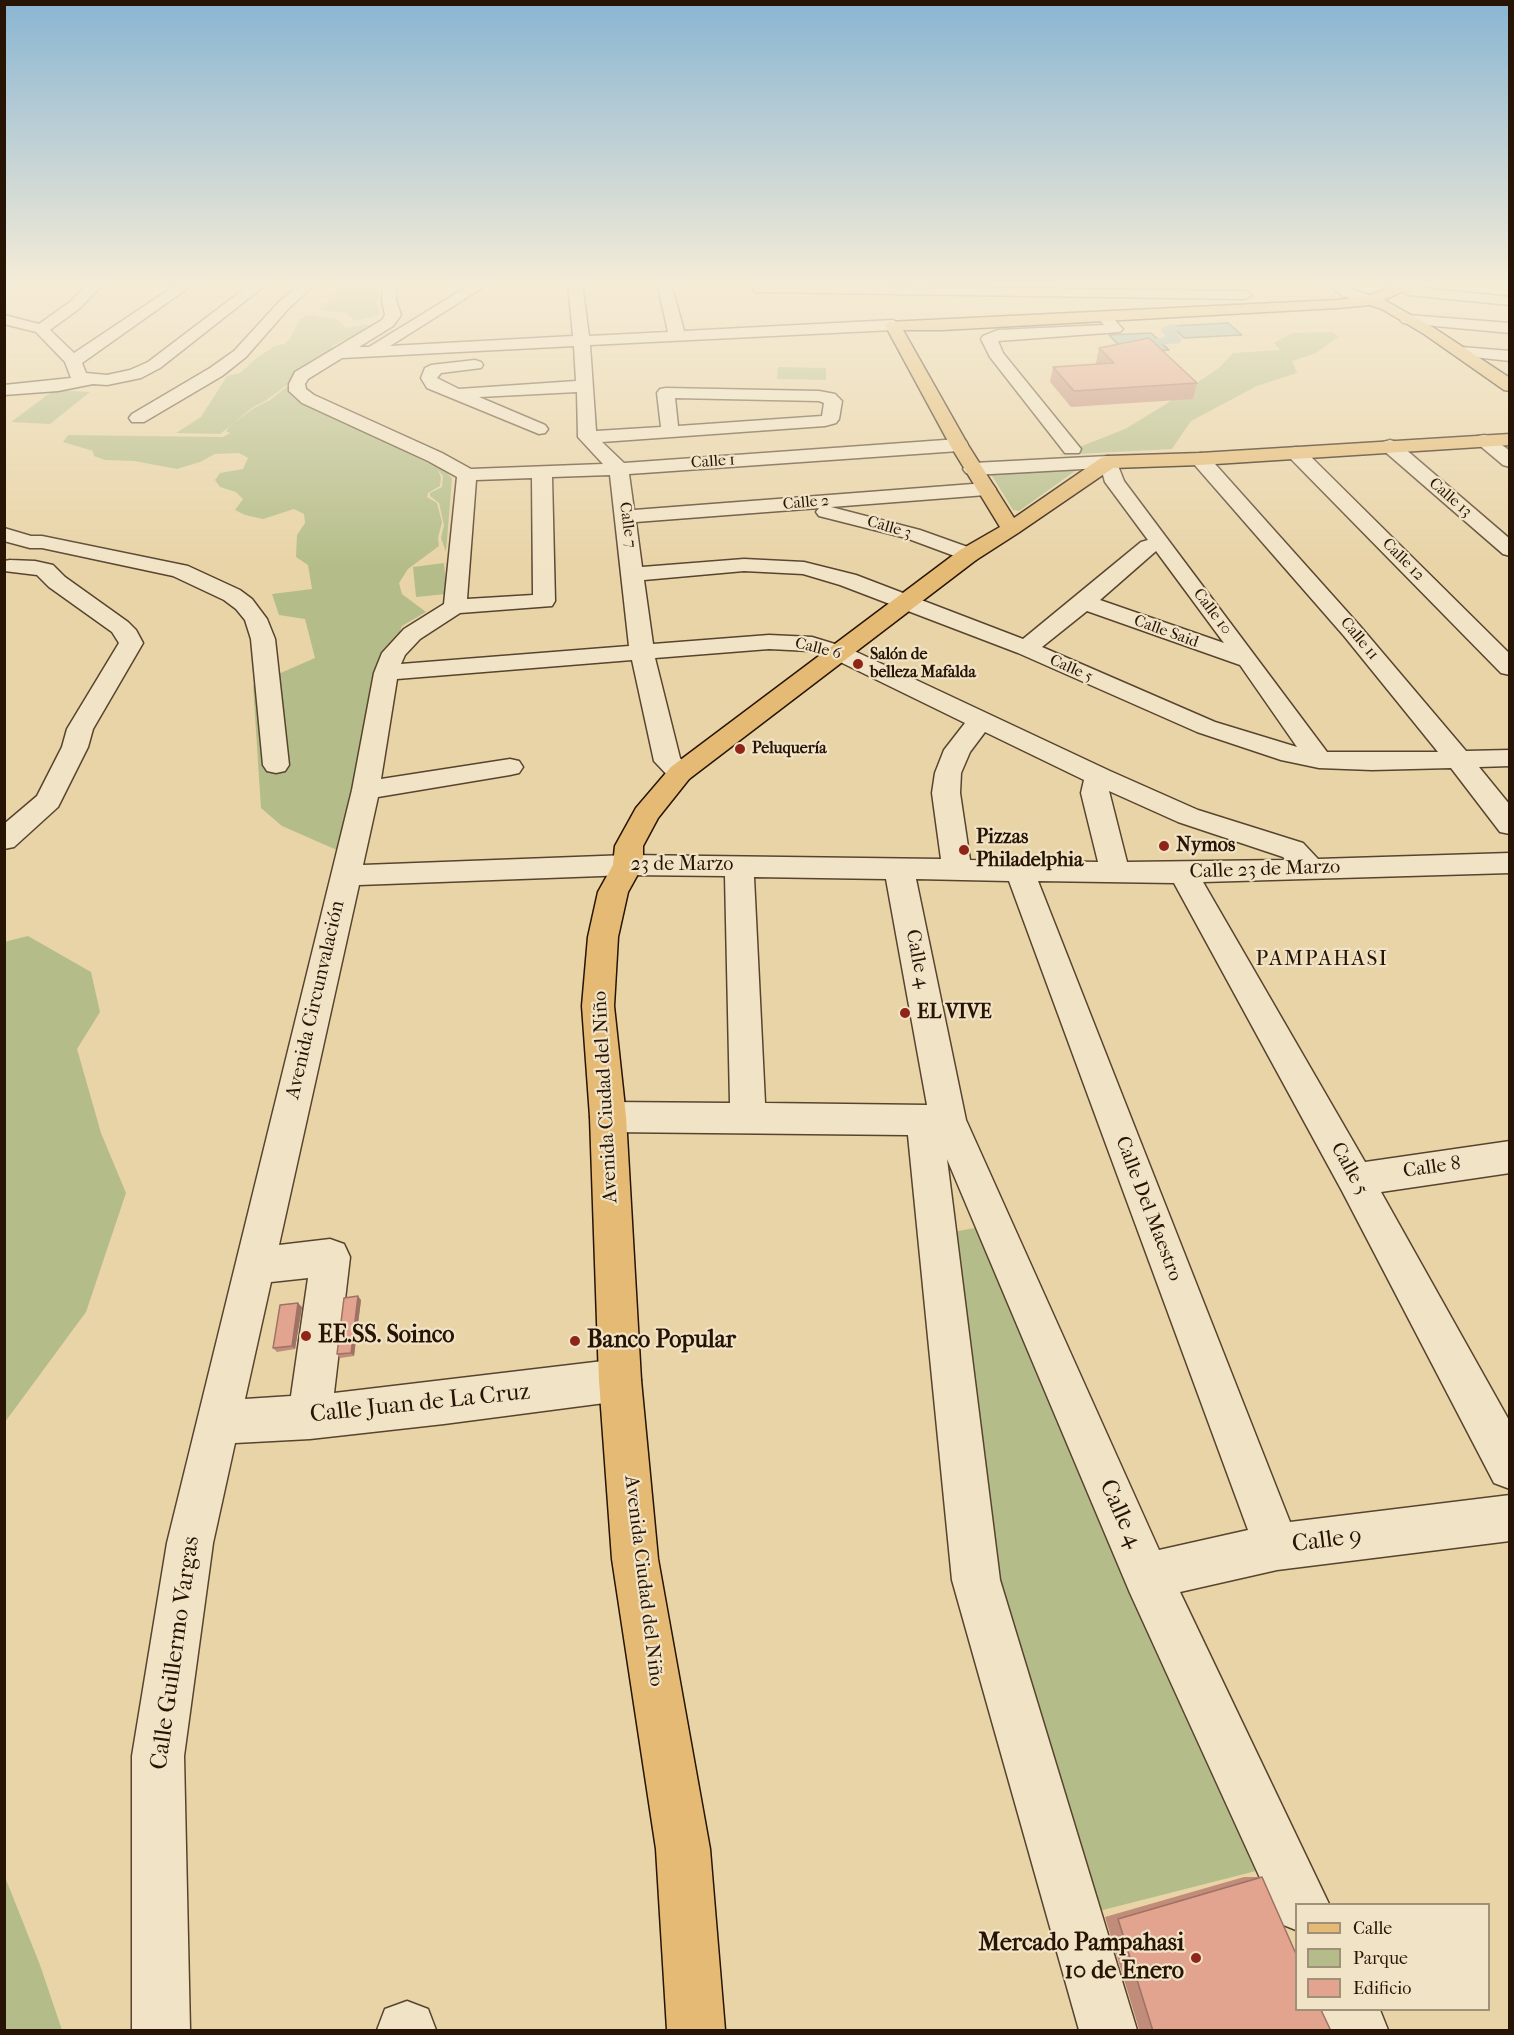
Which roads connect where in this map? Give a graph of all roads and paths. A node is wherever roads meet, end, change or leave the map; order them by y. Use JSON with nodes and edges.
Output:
{"nodes":[{"id":1,"x":84,"y":378,"type":"edge"},
{"id":2,"x":119,"y":378,"type":"edge"},
{"id":3,"x":206,"y":378,"type":"edge"},
{"id":4,"x":300,"y":378,"type":"edge"},
{"id":5,"x":429,"y":378,"type":"edge"},
{"id":6,"x":583,"y":378,"type":"edge"},
{"id":7,"x":928,"y":378,"type":"edge"},
{"id":8,"x":1015,"y":378,"type":"edge"},
{"id":9,"x":88,"y":380,"type":"junction"},
{"id":10,"x":586,"y":386,"type":"junction"},
{"id":11,"x":4,"y":390,"type":"edge"},
{"id":12,"x":457,"y":394,"type":"junction"},
{"id":13,"x":138,"y":418,"type":"dead end"},
{"id":14,"x":539,"y":429,"type":"dead end"},
{"id":15,"x":669,"y":432,"type":"junction"},
{"id":16,"x":587,"y":437,"type":"junction"},
{"id":17,"x":1509,"y":439,"type":"edge"},
{"id":18,"x":1484,"y":441,"type":"junction"},
{"id":19,"x":1390,"y":446,"type":"junction"},
{"id":20,"x":1296,"y":453,"type":"junction"},
{"id":21,"x":966,"y":456,"type":"junction"},
{"id":22,"x":1200,"y":459,"type":"junction"},
{"id":23,"x":1509,"y":461,"type":"edge"},
{"id":24,"x":1108,"y":462,"type":"junction"},
{"id":25,"x":619,"y":469,"type":"junction"},
{"id":26,"x":542,"y":472,"type":"junction"},
{"id":27,"x":467,"y":475,"type":"junction"},
{"id":28,"x":986,"y":489,"type":"junction"},
{"id":29,"x":812,"y":503,"type":"junction"},
{"id":30,"x":627,"y":517,"type":"junction"},
{"id":31,"x":1011,"y":529,"type":"junction"},
{"id":32,"x":4,"y":534,"type":"edge"},
{"id":33,"x":30,"y":542,"type":"junction"},
{"id":34,"x":1162,"y":544,"type":"junction"},
{"id":35,"x":1509,"y":550,"type":"edge"},
{"id":36,"x":968,"y":555,"type":"junction"},
{"id":37,"x":7,"y":570,"type":"edge"},
{"id":38,"x":634,"y":574,"type":"junction"},
{"id":39,"x":905,"y":601,"type":"junction"},
{"id":40,"x":1084,"y":602,"type":"junction"},
{"id":41,"x":455,"y":607,"type":"junction"},
{"id":42,"x":1026,"y":648,"type":"junction"},
{"id":43,"x":642,"y":652,"type":"junction"},
{"id":44,"x":840,"y":652,"type":"junction"},
{"id":45,"x":1248,"y":660,"type":"junction"},
{"id":46,"x":1509,"y":668,"type":"edge"},
{"id":47,"x":386,"y":673,"type":"junction"},
{"id":48,"x":981,"y":720,"type":"junction"},
{"id":49,"x":1509,"y":758,"type":"edge"},
{"id":50,"x":1319,"y":760,"type":"junction"},
{"id":51,"x":1460,"y":761,"type":"junction"},
{"id":52,"x":276,"y":765,"type":"dead end"},
{"id":53,"x":510,"y":766,"type":"dead end"},
{"id":54,"x":680,"y":772,"type":"junction"},
{"id":55,"x":1100,"y":777,"type":"junction"},
{"id":56,"x":366,"y":790,"type":"junction"},
{"id":57,"x":1509,"y":825,"type":"edge"},
{"id":58,"x":4,"y":840,"type":"edge"},
{"id":59,"x":1509,"y":863,"type":"edge"},
{"id":60,"x":628,"y":865,"type":"junction"},
{"id":61,"x":739,"y":865,"type":"junction"},
{"id":62,"x":899,"y":868,"type":"junction"},
{"id":63,"x":1310,"y":868,"type":"junction"},
{"id":64,"x":957,"y":870,"type":"junction"},
{"id":65,"x":1020,"y":872,"type":"junction"},
{"id":66,"x":1115,"y":872,"type":"junction"},
{"id":67,"x":1183,"y":873,"type":"junction"},
{"id":68,"x":345,"y":874,"type":"junction"},
{"id":69,"x":608,"y":1117,"type":"junction"},
{"id":70,"x":748,"y":1117,"type":"junction"},
{"id":71,"x":936,"y":1120,"type":"junction"},
{"id":72,"x":1509,"y":1157,"type":"edge"},
{"id":73,"x":1355,"y":1180,"type":"junction"},
{"id":74,"x":255,"y":1266,"type":"junction"},
{"id":75,"x":620,"y":1380,"type":"junction"},
{"id":76,"x":310,"y":1417,"type":"junction"},
{"id":77,"x":219,"y":1422,"type":"junction"},
{"id":78,"x":1509,"y":1467,"type":"edge"},
{"id":79,"x":1509,"y":1518,"type":"edge"},
{"id":80,"x":1277,"y":1547,"type":"junction"},
{"id":81,"x":1147,"y":1576,"type":"junction"},
{"id":82,"x":1300,"y":1903,"type":"edge"},
{"id":83,"x":1350,"y":2011,"type":"edge"},
{"id":84,"x":161,"y":2031,"type":"edge"},
{"id":85,"x":696,"y":2031,"type":"edge"},
{"id":86,"x":1108,"y":2031,"type":"edge"},
{"id":87,"x":1359,"y":2031,"type":"edge"}],
"edges":[{"from":1,"to":9,"type":"street"},
{"from":2,"to":9,"type":"street"},
{"from":3,"to":13,"type":"street"},
{"from":4,"to":27,"type":"street"},
{"from":5,"to":12,"type":"street"},
{"from":6,"to":10,"type":"street"},
{"from":7,"to":21,"type":"main road"},
{"from":8,"to":21,"type":"street"},
{"from":9,"to":11,"type":"street"},
{"from":10,"to":12,"type":"street"},
{"from":10,"to":16,"type":"street"},
{"from":12,"to":14,"type":"street"},
{"from":15,"to":15,"type":"street"},
{"from":15,"to":16,"type":"street"},
{"from":16,"to":25,"type":"street"},
{"from":17,"to":18,"type":"main road"},
{"from":18,"to":19,"type":"main road"},
{"from":18,"to":23,"type":"street"},
{"from":19,"to":20,"type":"main road"},
{"from":19,"to":35,"type":"street","name":"Calle 13"},
{"from":20,"to":22,"type":"main road"},
{"from":20,"to":46,"type":"street","name":"Calle 12"},
{"from":21,"to":24,"type":"street"},
{"from":21,"to":25,"type":"street","name":"Calle 1"},
{"from":21,"to":28,"type":"main road"},
{"from":22,"to":24,"type":"main road"},
{"from":22,"to":51,"type":"street","name":"Calle 11"},
{"from":24,"to":31,"type":"main road","name":"Avenida Ciudad del Niño"},
{"from":24,"to":34,"type":"street","name":"Calle 10"},
{"from":25,"to":26,"type":"street","name":"Calle 1"},
{"from":25,"to":30,"type":"street","name":"Calle 7"},
{"from":26,"to":27,"type":"street","name":"Calle 1"},
{"from":26,"to":41,"type":"street"},
{"from":27,"to":41,"type":"street"},
{"from":28,"to":29,"type":"street","name":"Calle 2"},
{"from":28,"to":31,"type":"main road"},
{"from":29,"to":30,"type":"street","name":"Calle 2"},
{"from":29,"to":36,"type":"street","name":"Calle 3"},
{"from":30,"to":38,"type":"street","name":"Calle 7"},
{"from":31,"to":36,"type":"main road","name":"Avenida Ciudad del Niño"},
{"from":32,"to":33,"type":"street"},
{"from":33,"to":37,"type":"street"},
{"from":33,"to":52,"type":"street"},
{"from":34,"to":40,"type":"street"},
{"from":34,"to":45,"type":"street","name":"Calle 10"},
{"from":36,"to":39,"type":"main road","name":"Avenida Ciudad del Niño"},
{"from":37,"to":58,"type":"street"},
{"from":38,"to":39,"type":"street","name":"Calle 5"},
{"from":38,"to":43,"type":"street","name":"Calle 7"},
{"from":39,"to":42,"type":"street","name":"Calle 5"},
{"from":39,"to":44,"type":"main road","name":"Avenida Ciudad del Niño"},
{"from":40,"to":42,"type":"street"},
{"from":40,"to":45,"type":"street","name":"Calle Said"},
{"from":41,"to":47,"type":"street","name":"Avenida Circunvalación"},
{"from":42,"to":50,"type":"street","name":"Calle 5"},
{"from":43,"to":44,"type":"street","name":"Calle 6"},
{"from":43,"to":47,"type":"street","name":"Calle 6"},
{"from":43,"to":54,"type":"street","name":"Calle 7"},
{"from":44,"to":48,"type":"street","name":"Calle 6"},
{"from":44,"to":54,"type":"main road","name":"Avenida Ciudad del Niño"},
{"from":45,"to":50,"type":"street","name":"Calle 10"},
{"from":47,"to":56,"type":"street","name":"Avenida Circunvalación"},
{"from":48,"to":55,"type":"street","name":"Calle 6"},
{"from":48,"to":64,"type":"street"},
{"from":49,"to":51,"type":"street","name":"Calle 5"},
{"from":50,"to":51,"type":"street","name":"Calle 5"},
{"from":51,"to":57,"type":"street","name":"Calle 11"},
{"from":53,"to":56,"type":"street"},
{"from":54,"to":60,"type":"main road","name":"Avenida Ciudad del Niño"},
{"from":55,"to":63,"type":"street","name":"Calle 6"},
{"from":55,"to":66,"type":"street"},
{"from":56,"to":68,"type":"street","name":"Avenida Circunvalación"},
{"from":59,"to":63,"type":"street","name":"Calle 23 de Marzo"},
{"from":60,"to":61,"type":"street","name":"23 de Marzo"},
{"from":60,"to":68,"type":"street","name":"23 de Marzo"},
{"from":60,"to":69,"type":"main road","name":"Avenida Ciudad del Niño"},
{"from":61,"to":62,"type":"street","name":"23 de Marzo"},
{"from":61,"to":70,"type":"street"},
{"from":62,"to":64,"type":"street","name":"23 de Marzo"},
{"from":62,"to":71,"type":"street","name":"Calle 4"},
{"from":63,"to":67,"type":"street","name":"Calle 23 de Marzo"},
{"from":64,"to":65,"type":"street","name":"23 de Marzo"},
{"from":65,"to":66,"type":"street","name":"Calle 23 de Marzo"},
{"from":65,"to":80,"type":"street","name":"Calle Del Maestro"},
{"from":66,"to":67,"type":"street","name":"Calle 23 de Marzo"},
{"from":67,"to":73,"type":"street","name":"Calle 5"},
{"from":68,"to":74,"type":"street","name":"Avenida Circunvalación"},
{"from":69,"to":70,"type":"street"},
{"from":69,"to":75,"type":"main road","name":"Avenida Ciudad del Niño"},
{"from":70,"to":71,"type":"street"},
{"from":71,"to":81,"type":"street","name":"Calle 4"},
{"from":71,"to":86,"type":"street"},
{"from":72,"to":73,"type":"street","name":"Calle 8"},
{"from":73,"to":78,"type":"street","name":"Calle 5"},
{"from":74,"to":76,"type":"street"},
{"from":74,"to":77,"type":"street","name":"Avenida Circunvalación"},
{"from":75,"to":76,"type":"street","name":"Calle Juan de La Cruz"},
{"from":75,"to":85,"type":"main road","name":"Avenida Ciudad del Niño"},
{"from":76,"to":77,"type":"street","name":"Calle Juan de La Cruz"},
{"from":77,"to":84,"type":"street","name":"Calle Guillermo Vargas"},
{"from":79,"to":80,"type":"street","name":"Calle 9"},
{"from":80,"to":81,"type":"street","name":"Calle 9"},
{"from":81,"to":82,"type":"street","name":"Calle 4"},
{"from":83,"to":87,"type":"street"}]}
